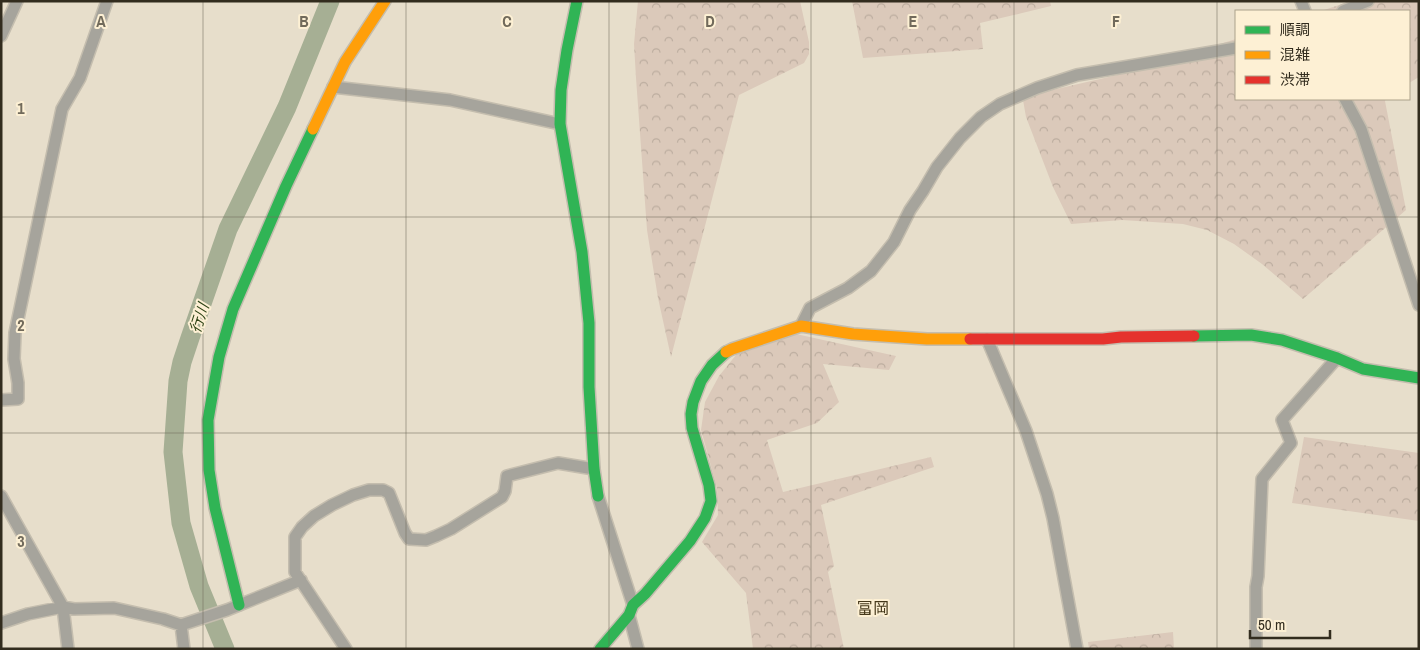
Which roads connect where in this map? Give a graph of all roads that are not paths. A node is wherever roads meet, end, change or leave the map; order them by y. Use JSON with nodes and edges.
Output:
{"nodes":[{"id":1,"x":17,"y":1,"type":"edge"},
{"id":2,"x":107,"y":1,"type":"edge"},
{"id":3,"x":385,"y":1,"type":"edge"},
{"id":4,"x":577,"y":1,"type":"edge"},
{"id":5,"x":1368,"y":1,"type":"edge"},
{"id":6,"x":1346,"y":10,"type":"edge"},
{"id":7,"x":2,"y":34,"type":"edge"},
{"id":8,"x":1235,"y":48,"type":"edge"},
{"id":9,"x":333,"y":87,"type":"junction"},
{"id":10,"x":1346,"y":100,"type":"edge"},
{"id":11,"x":560,"y":124,"type":"junction"},
{"id":12,"x":1419,"y":305,"type":"edge"},
{"id":13,"x":801,"y":326,"type":"junction"},
{"id":14,"x":987,"y":339,"type":"junction"},
{"id":15,"x":1338,"y":358,"type":"junction"},
{"id":16,"x":1419,"y":378,"type":"edge"},
{"id":17,"x":1,"y":400,"type":"edge"},
{"id":18,"x":594,"y":469,"type":"junction"},
{"id":19,"x":1,"y":496,"type":"edge"},
{"id":20,"x":301,"y":580,"type":"junction"},
{"id":21,"x":239,"y":605,"type":"junction"},
{"id":22,"x":63,"y":607,"type":"junction"},
{"id":23,"x":631,"y":610,"type":"junction"},
{"id":24,"x":1,"y":623,"type":"edge"},
{"id":25,"x":184,"y":624,"type":"junction"},
{"id":26,"x":68,"y":649,"type":"edge"},
{"id":27,"x":184,"y":649,"type":"edge"},
{"id":28,"x":346,"y":649,"type":"edge"},
{"id":29,"x":600,"y":649,"type":"edge"},
{"id":30,"x":638,"y":649,"type":"edge"},
{"id":31,"x":1077,"y":649,"type":"edge"},
{"id":32,"x":1256,"y":649,"type":"edge"}],
"edges":[{"from":1,"to":7,"type":"street"},
{"from":2,"to":17,"type":"street"},
{"from":3,"to":9,"type":"street"},
{"from":4,"to":11,"type":"street"},
{"from":5,"to":6,"type":"street"},
{"from":8,"to":13,"type":"street"},
{"from":9,"to":11,"type":"street"},
{"from":9,"to":21,"type":"street"},
{"from":10,"to":12,"type":"street"},
{"from":11,"to":18,"type":"street"},
{"from":13,"to":14,"type":"street"},
{"from":13,"to":23,"type":"street"},
{"from":14,"to":15,"type":"street"},
{"from":14,"to":31,"type":"street"},
{"from":15,"to":16,"type":"street"},
{"from":15,"to":32,"type":"street"},
{"from":18,"to":20,"type":"street"},
{"from":18,"to":23,"type":"street"},
{"from":19,"to":22,"type":"street"},
{"from":20,"to":21,"type":"street"},
{"from":20,"to":28,"type":"street"},
{"from":21,"to":25,"type":"street"},
{"from":22,"to":24,"type":"street"},
{"from":22,"to":25,"type":"street"},
{"from":22,"to":26,"type":"street"},
{"from":23,"to":29,"type":"street"},
{"from":23,"to":30,"type":"street"},
{"from":25,"to":27,"type":"street"}]}
